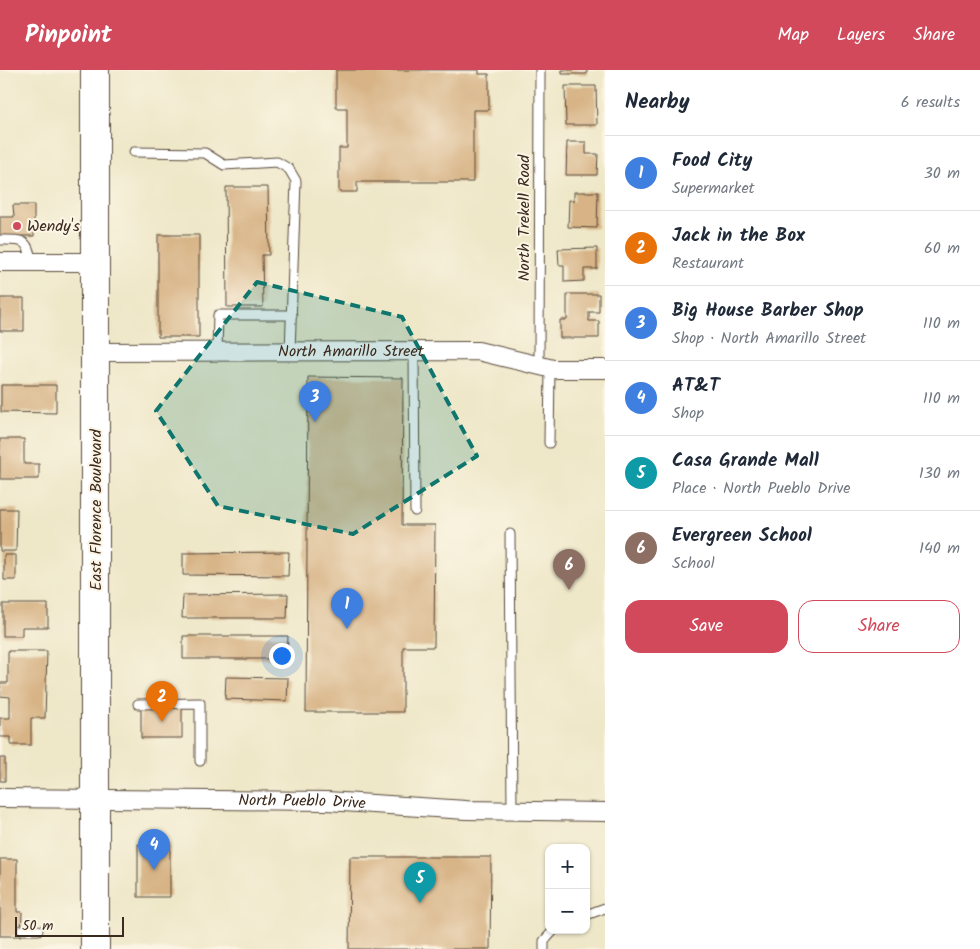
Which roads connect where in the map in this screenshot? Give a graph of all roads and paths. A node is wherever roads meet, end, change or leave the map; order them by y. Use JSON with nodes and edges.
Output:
{"nodes":[{"id":1,"x":95,"y":70,"type":"edge"},
{"id":2,"x":540,"y":70,"type":"edge"},
{"id":3,"x":134,"y":152,"type":"dead end"},
{"id":4,"x":0,"y":240,"type":"edge"},
{"id":5,"x":0,"y":262,"type":"edge"},
{"id":6,"x":31,"y":262,"type":"junction"},
{"id":7,"x":96,"y":262,"type":"junction"},
{"id":8,"x":292,"y":315,"type":"junction"},
{"id":9,"x":95,"y":352,"type":"junction"},
{"id":10,"x":217,"y":352,"type":"junction"},
{"id":11,"x":290,"y":352,"type":"junction"},
{"id":12,"x":414,"y":352,"type":"junction"},
{"id":13,"x":544,"y":367,"type":"junction"},
{"id":14,"x":605,"y":368,"type":"edge"},
{"id":15,"x":549,"y":443,"type":"dead end"},
{"id":16,"x":415,"y":511,"type":"dead end"},
{"id":17,"x":510,"y":534,"type":"dead end"},
{"id":18,"x":138,"y":704,"type":"dead end"},
{"id":19,"x":200,"y":761,"type":"dead end"},
{"id":20,"x":0,"y":798,"type":"edge"},
{"id":21,"x":96,"y":799,"type":"junction"},
{"id":22,"x":512,"y":812,"type":"junction"},
{"id":23,"x":605,"y":812,"type":"edge"},
{"id":24,"x":605,"y":908,"type":"edge"},
{"id":25,"x":590,"y":914,"type":"edge"},
{"id":26,"x":22,"y":930,"type":"dead end"},
{"id":27,"x":38,"y":930,"type":"dead end"},
{"id":28,"x":550,"y":934,"type":"edge"},
{"id":29,"x":95,"y":949,"type":"edge"},
{"id":30,"x":544,"y":949,"type":"edge"}],
"edges":[{"from":1,"to":7,"type":"main road","name":"East Florence Boulevard"},
{"from":2,"to":13,"type":"lane","name":"North Trekell Road"},
{"from":3,"to":8,"type":"lane"},
{"from":4,"to":6,"type":"lane"},
{"from":5,"to":6,"type":"street"},
{"from":6,"to":7,"type":"street"},
{"from":7,"to":9,"type":"main road","name":"East Florence Boulevard"},
{"from":8,"to":10,"type":"lane"},
{"from":8,"to":11,"type":"lane"},
{"from":9,"to":10,"type":"street","name":"North Amarillo Street"},
{"from":9,"to":21,"type":"main road","name":"East Florence Boulevard"},
{"from":10,"to":11,"type":"street","name":"North Amarillo Street"},
{"from":11,"to":12,"type":"street","name":"North Amarillo Street"},
{"from":12,"to":13,"type":"street","name":"North Amarillo Street"},
{"from":12,"to":16,"type":"lane"},
{"from":13,"to":14,"type":"street","name":"North Amarillo Street"},
{"from":13,"to":15,"type":"lane","name":"North Trekell Road"},
{"from":17,"to":22,"type":"lane"},
{"from":18,"to":19,"type":"lane"},
{"from":20,"to":21,"type":"street","name":"North Pueblo Drive"},
{"from":21,"to":22,"type":"street","name":"North Pueblo Drive"},
{"from":21,"to":29,"type":"main road","name":"East Florence Boulevard"},
{"from":22,"to":23,"type":"street","name":"North Pueblo Drive"},
{"from":24,"to":25,"type":"lane"},
{"from":26,"to":27,"type":"lane"},
{"from":28,"to":30,"type":"lane"}]}
